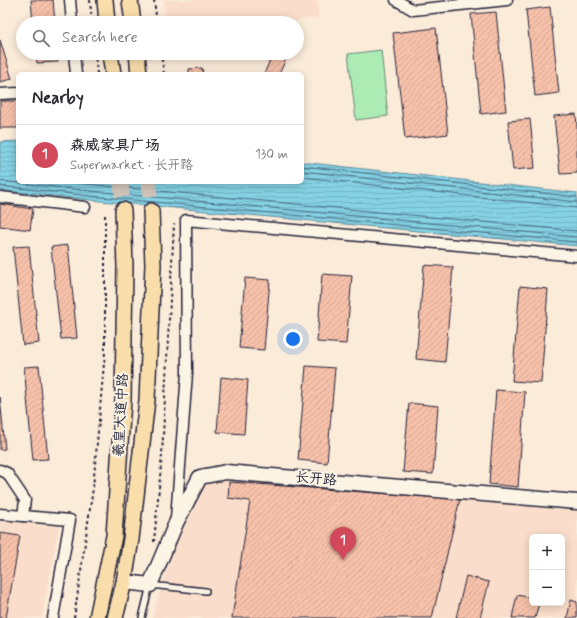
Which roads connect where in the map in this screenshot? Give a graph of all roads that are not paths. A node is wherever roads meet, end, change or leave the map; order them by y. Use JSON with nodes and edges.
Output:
{"nodes":[{"id":1,"x":70,"y":0,"type":"edge"},
{"id":2,"x":105,"y":0,"type":"edge"},
{"id":3,"x":130,"y":0,"type":"edge"},
{"id":4,"x":396,"y":0,"type":"edge"},
{"id":5,"x":507,"y":0,"type":"edge"},
{"id":6,"x":71,"y":16,"type":"edge"},
{"id":7,"x":106,"y":16,"type":"edge"},
{"id":8,"x":132,"y":16,"type":"edge"},
{"id":9,"x":75,"y":60,"type":"edge"},
{"id":10,"x":111,"y":60,"type":"edge"},
{"id":11,"x":138,"y":60,"type":"edge"},
{"id":12,"x":76,"y":72,"type":"edge"},
{"id":13,"x":113,"y":72,"type":"edge"},
{"id":14,"x":139,"y":72,"type":"edge"},
{"id":15,"x":16,"y":93,"type":"edge"},
{"id":16,"x":0,"y":94,"type":"edge"},
{"id":17,"x":0,"y":197,"type":"edge"},
{"id":18,"x":85,"y":207,"type":"dead end"},
{"id":19,"x":123,"y":210,"type":"tunnel mouth"},
{"id":20,"x":151,"y":211,"type":"tunnel mouth"},
{"id":21,"x":577,"y":256,"type":"edge"},
{"id":22,"x":0,"y":470,"type":"edge"},
{"id":23,"x":577,"y":502,"type":"edge"},
{"id":24,"x":0,"y":514,"type":"edge"},
{"id":25,"x":23,"y":516,"type":"junction"},
{"id":26,"x":176,"y":523,"type":"junction"},
{"id":27,"x":124,"y":582,"type":"junction"},
{"id":28,"x":150,"y":586,"type":"junction"},
{"id":29,"x":206,"y":591,"type":"dead end"},
{"id":30,"x":53,"y":618,"type":"edge"},
{"id":31,"x":97,"y":618,"type":"edge"},
{"id":32,"x":115,"y":618,"type":"edge"},
{"id":33,"x":142,"y":618,"type":"edge"}],
"edges":[{"from":1,"to":6,"type":"street"},
{"from":2,"to":7,"type":"main road"},
{"from":3,"to":8,"type":"main road"},
{"from":4,"to":5,"type":"street"},
{"from":9,"to":12,"type":"street"},
{"from":10,"to":13,"type":"main road"},
{"from":11,"to":14,"type":"main road"},
{"from":15,"to":16,"type":"street"},
{"from":17,"to":18,"type":"street"},
{"from":19,"to":31,"type":"main road","name":"羲皇大道中路"},
{"from":20,"to":27,"type":"main road","name":"羲皇大道中路"},
{"from":21,"to":26,"type":"street"},
{"from":22,"to":25,"type":"street"},
{"from":23,"to":26,"type":"street","name":"长开路"},
{"from":24,"to":25,"type":"street"},
{"from":25,"to":30,"type":"street"},
{"from":26,"to":28,"type":"street","name":"长开路"},
{"from":27,"to":28,"type":"street"},
{"from":27,"to":32,"type":"main road","name":"羲皇大道中路"},
{"from":28,"to":29,"type":"lane"},
{"from":28,"to":33,"type":"lane"}]}
